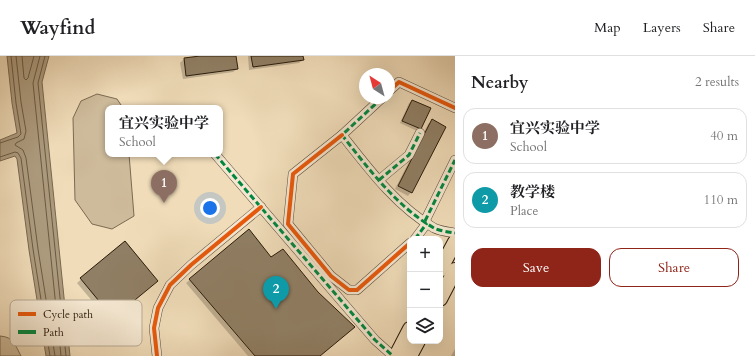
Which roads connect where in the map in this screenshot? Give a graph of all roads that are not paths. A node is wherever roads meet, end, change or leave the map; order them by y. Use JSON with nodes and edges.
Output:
{"nodes":[{"id":1,"x":395,"y":86,"type":"edge"},
{"id":2,"x":376,"y":104,"type":"edge"},
{"id":3,"x":455,"y":108,"type":"edge"},
{"id":4,"x":420,"y":134,"type":"dead end"},
{"id":5,"x":342,"y":135,"type":"junction"},
{"id":6,"x":217,"y":157,"type":"edge"},
{"id":7,"x":455,"y":160,"type":"edge"},
{"id":8,"x":379,"y":180,"type":"junction"},
{"id":9,"x":261,"y":207,"type":"junction"},
{"id":10,"x":426,"y":222,"type":"junction"},
{"id":11,"x":455,"y":233,"type":"edge"},
{"id":12,"x":417,"y":236,"type":"edge"},
{"id":13,"x":455,"y":242,"type":"edge"},
{"id":14,"x":407,"y":246,"type":"edge"},
{"id":15,"x":443,"y":264,"type":"edge"},
{"id":16,"x":455,"y":270,"type":"edge"},
{"id":17,"x":443,"y":293,"type":"edge"},
{"id":18,"x":407,"y":333,"type":"edge"},
{"id":19,"x":416,"y":344,"type":"edge"},
{"id":20,"x":157,"y":356,"type":"edge"},
{"id":21,"x":394,"y":356,"type":"edge"},
{"id":22,"x":410,"y":356,"type":"edge"}],
"edges":[{"from":1,"to":3,"type":"street"},
{"from":2,"to":5,"type":"street"},
{"from":4,"to":8,"type":"street"},
{"from":5,"to":8,"type":"street"},
{"from":5,"to":14,"type":"street"},
{"from":6,"to":9,"type":"street"},
{"from":7,"to":10,"type":"street"},
{"from":8,"to":10,"type":"street"},
{"from":9,"to":20,"type":"street"},
{"from":9,"to":21,"type":"street"},
{"from":10,"to":11,"type":"street"},
{"from":10,"to":12,"type":"street"},
{"from":13,"to":15,"type":"main road"},
{"from":16,"to":17,"type":"main road"},
{"from":18,"to":21,"type":"main road"},
{"from":19,"to":22,"type":"main road"}]}
